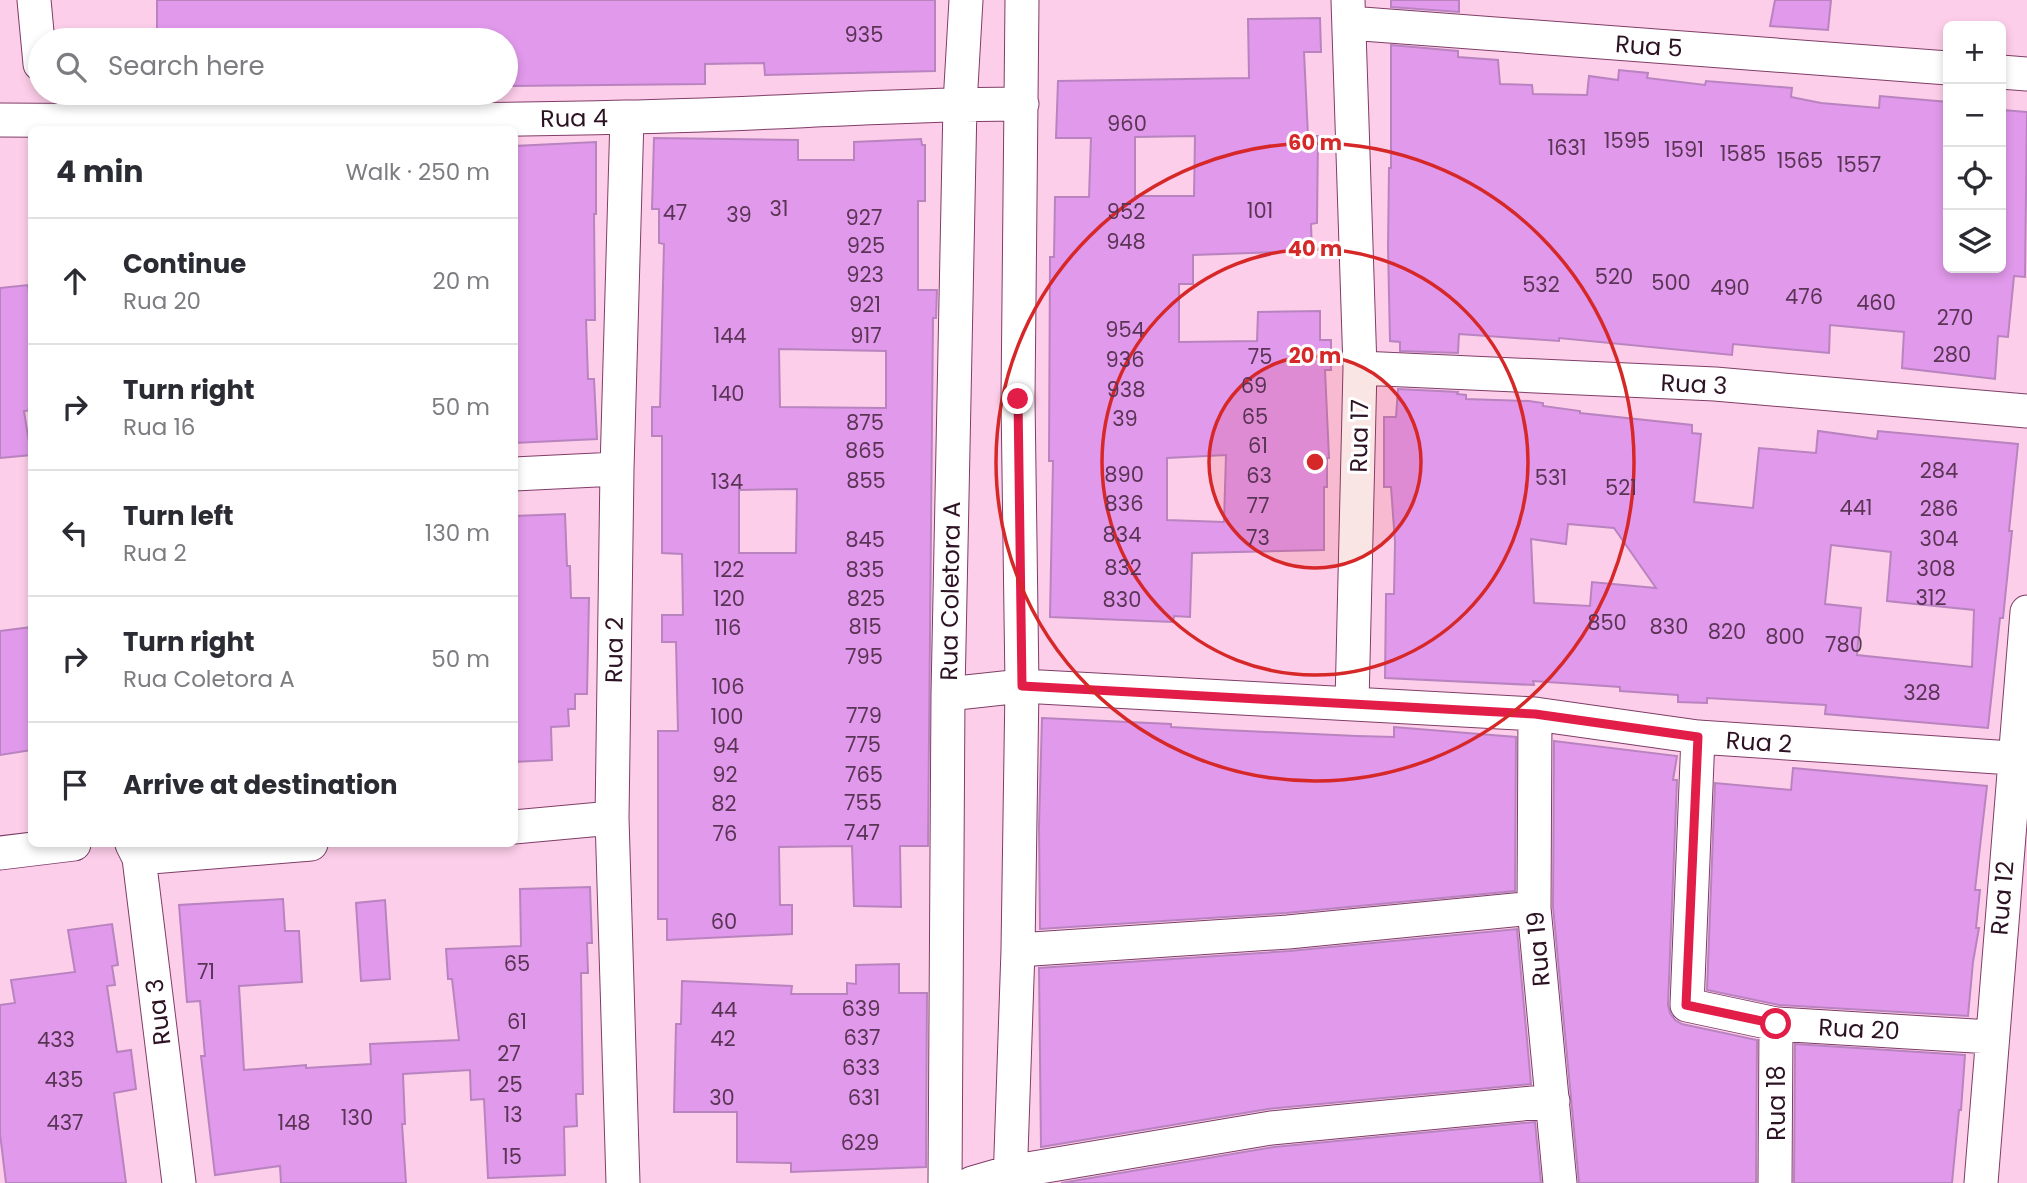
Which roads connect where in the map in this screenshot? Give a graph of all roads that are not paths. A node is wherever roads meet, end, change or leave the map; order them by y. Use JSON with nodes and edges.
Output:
{"nodes":[{"id":1,"x":34,"y":0,"type":"edge"},
{"id":2,"x":966,"y":0,"type":"edge"},
{"id":3,"x":1022,"y":0,"type":"edge"},
{"id":4,"x":1348,"y":12,"type":"edge"},
{"id":5,"x":37,"y":28,"type":"edge"},
{"id":6,"x":1943,"y":68,"type":"edge"},
{"id":7,"x":2006,"y":72,"type":"edge"},
{"id":8,"x":2027,"y":74,"type":"edge"},
{"id":9,"x":960,"y":104,"type":"junction"},
{"id":10,"x":1022,"y":104,"type":"junction"},
{"id":11,"x":45,"y":114,"type":"edge"},
{"id":12,"x":627,"y":117,"type":"junction"},
{"id":13,"x":0,"y":120,"type":"edge"},
{"id":14,"x":1360,"y":368,"type":"junction"},
{"id":15,"x":2027,"y":411,"type":"edge"},
{"id":16,"x":617,"y":469,"type":"junction"},
{"id":17,"x":518,"y":474,"type":"edge"},
{"id":18,"x":2027,"y":612,"type":"edge"},
{"id":19,"x":1022,"y":686,"type":"junction"},
{"id":20,"x":948,"y":694,"type":"junction"},
{"id":21,"x":1353,"y":703,"type":"junction"},
{"id":22,"x":1535,"y":714,"type":"junction"},
{"id":23,"x":1698,"y":737,"type":"junction"},
{"id":24,"x":2020,"y":759,"type":"edge"},
{"id":25,"x":612,"y":818,"type":"junction"},
{"id":26,"x":518,"y":827,"type":"edge"},
{"id":27,"x":49,"y":847,"type":"edge"},
{"id":28,"x":236,"y":847,"type":"edge"},
{"id":29,"x":136,"y":851,"type":"edge"},
{"id":30,"x":0,"y":853,"type":"edge"},
{"id":31,"x":1534,"y":908,"type":"junction"},
{"id":32,"x":1018,"y":950,"type":"junction"},
{"id":33,"x":1776,"y":1024,"type":"junction"},
{"id":34,"x":1991,"y":1037,"type":"junction"},
{"id":35,"x":1553,"y":1101,"type":"junction"},
{"id":36,"x":1010,"y":1177,"type":"edge"},
{"id":37,"x":178,"y":1183,"type":"edge"},
{"id":38,"x":623,"y":1183,"type":"edge"},
{"id":39,"x":945,"y":1183,"type":"edge"},
{"id":40,"x":972,"y":1183,"type":"edge"},
{"id":41,"x":1560,"y":1183,"type":"edge"},
{"id":42,"x":1775,"y":1183,"type":"edge"},
{"id":43,"x":1981,"y":1183,"type":"edge"}],
"edges":[{"from":1,"to":5,"type":"street"},
{"from":2,"to":9,"type":"street","name":"Rua Coletora A"},
{"from":3,"to":10,"type":"street"},
{"from":4,"to":6,"type":"street","name":"Rua 5"},
{"from":4,"to":14,"type":"street","name":"Rua 17"},
{"from":7,"to":8,"type":"street"},
{"from":9,"to":10,"type":"street","name":"Rua 4"},
{"from":9,"to":12,"type":"street","name":"Rua 4"},
{"from":9,"to":20,"type":"street","name":"Rua Coletora A"},
{"from":10,"to":19,"type":"street"},
{"from":11,"to":12,"type":"street","name":"Rua 4"},
{"from":11,"to":13,"type":"street","name":"Rua 4"},
{"from":12,"to":16,"type":"street","name":"Rua 2"},
{"from":14,"to":15,"type":"street","name":"Rua 3"},
{"from":14,"to":21,"type":"street","name":"Rua 17"},
{"from":16,"to":17,"type":"street"},
{"from":16,"to":25,"type":"street","name":"Rua 2"},
{"from":18,"to":24,"type":"street","name":"Rua 12"},
{"from":19,"to":20,"type":"street","name":"Rua 2"},
{"from":19,"to":21,"type":"street","name":"Rua 2"},
{"from":19,"to":32,"type":"street"},
{"from":20,"to":39,"type":"street","name":"Rua Coletora A"},
{"from":21,"to":22,"type":"street","name":"Rua 2"},
{"from":22,"to":23,"type":"street","name":"Rua 2"},
{"from":22,"to":31,"type":"street","name":"Rua 19"},
{"from":23,"to":24,"type":"street","name":"Rua 2"},
{"from":23,"to":33,"type":"street","name":"Rua 20"},
{"from":24,"to":34,"type":"street","name":"Rua 12"},
{"from":25,"to":26,"type":"street"},
{"from":25,"to":38,"type":"street","name":"Rua 2"},
{"from":27,"to":30,"type":"street"},
{"from":28,"to":29,"type":"street"},
{"from":29,"to":37,"type":"street","name":"Rua 3"},
{"from":31,"to":32,"type":"street"},
{"from":31,"to":35,"type":"street","name":"Rua 19"},
{"from":32,"to":36,"type":"street"},
{"from":33,"to":34,"type":"street","name":"Rua 20"},
{"from":33,"to":42,"type":"street","name":"Rua 18"},
{"from":34,"to":43,"type":"street","name":"Rua 12"},
{"from":35,"to":36,"type":"street"},
{"from":35,"to":41,"type":"street","name":"Rua 19"},
{"from":36,"to":40,"type":"street"}]}
